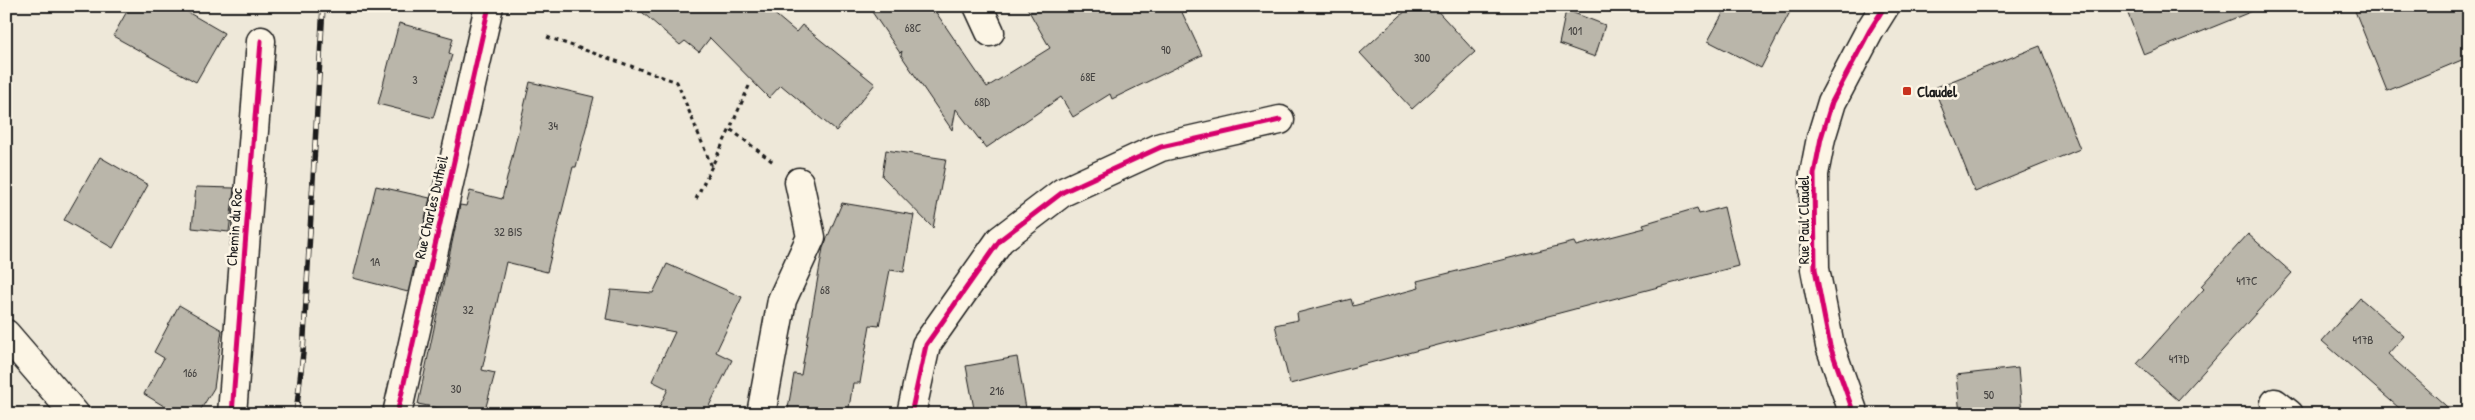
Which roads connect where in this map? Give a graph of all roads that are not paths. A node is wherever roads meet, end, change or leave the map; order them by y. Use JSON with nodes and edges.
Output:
{"nodes":[{"id":1,"x":489,"y":6,"type":"edge"},
{"id":2,"x":978,"y":6,"type":"edge"},
{"id":3,"x":1885,"y":6,"type":"edge"},
{"id":4,"x":990,"y":32,"type":"dead end"},
{"id":5,"x":261,"y":41,"type":"dead end"},
{"id":6,"x":1280,"y":120,"type":"dead end"},
{"id":7,"x":799,"y":182,"type":"road end"},
{"id":8,"x":6,"y":334,"type":"edge"},
{"id":9,"x":75,"y":414,"type":"edge"},
{"id":10,"x":232,"y":414,"type":"edge"},
{"id":11,"x":397,"y":414,"type":"edge"},
{"id":12,"x":761,"y":414,"type":"edge"},
{"id":13,"x":911,"y":414,"type":"edge"},
{"id":14,"x":1854,"y":414,"type":"edge"}],
"edges":[{"from":1,"to":11,"type":"street","name":"Rue Charles Dutheil"},
{"from":2,"to":4,"type":"street"},
{"from":3,"to":14,"type":"street","name":"Rue Paul Claudel"},
{"from":5,"to":10,"type":"street","name":"Chemin du Roc"},
{"from":6,"to":13,"type":"street"},
{"from":7,"to":12,"type":"street"},
{"from":8,"to":9,"type":"street"}]}
